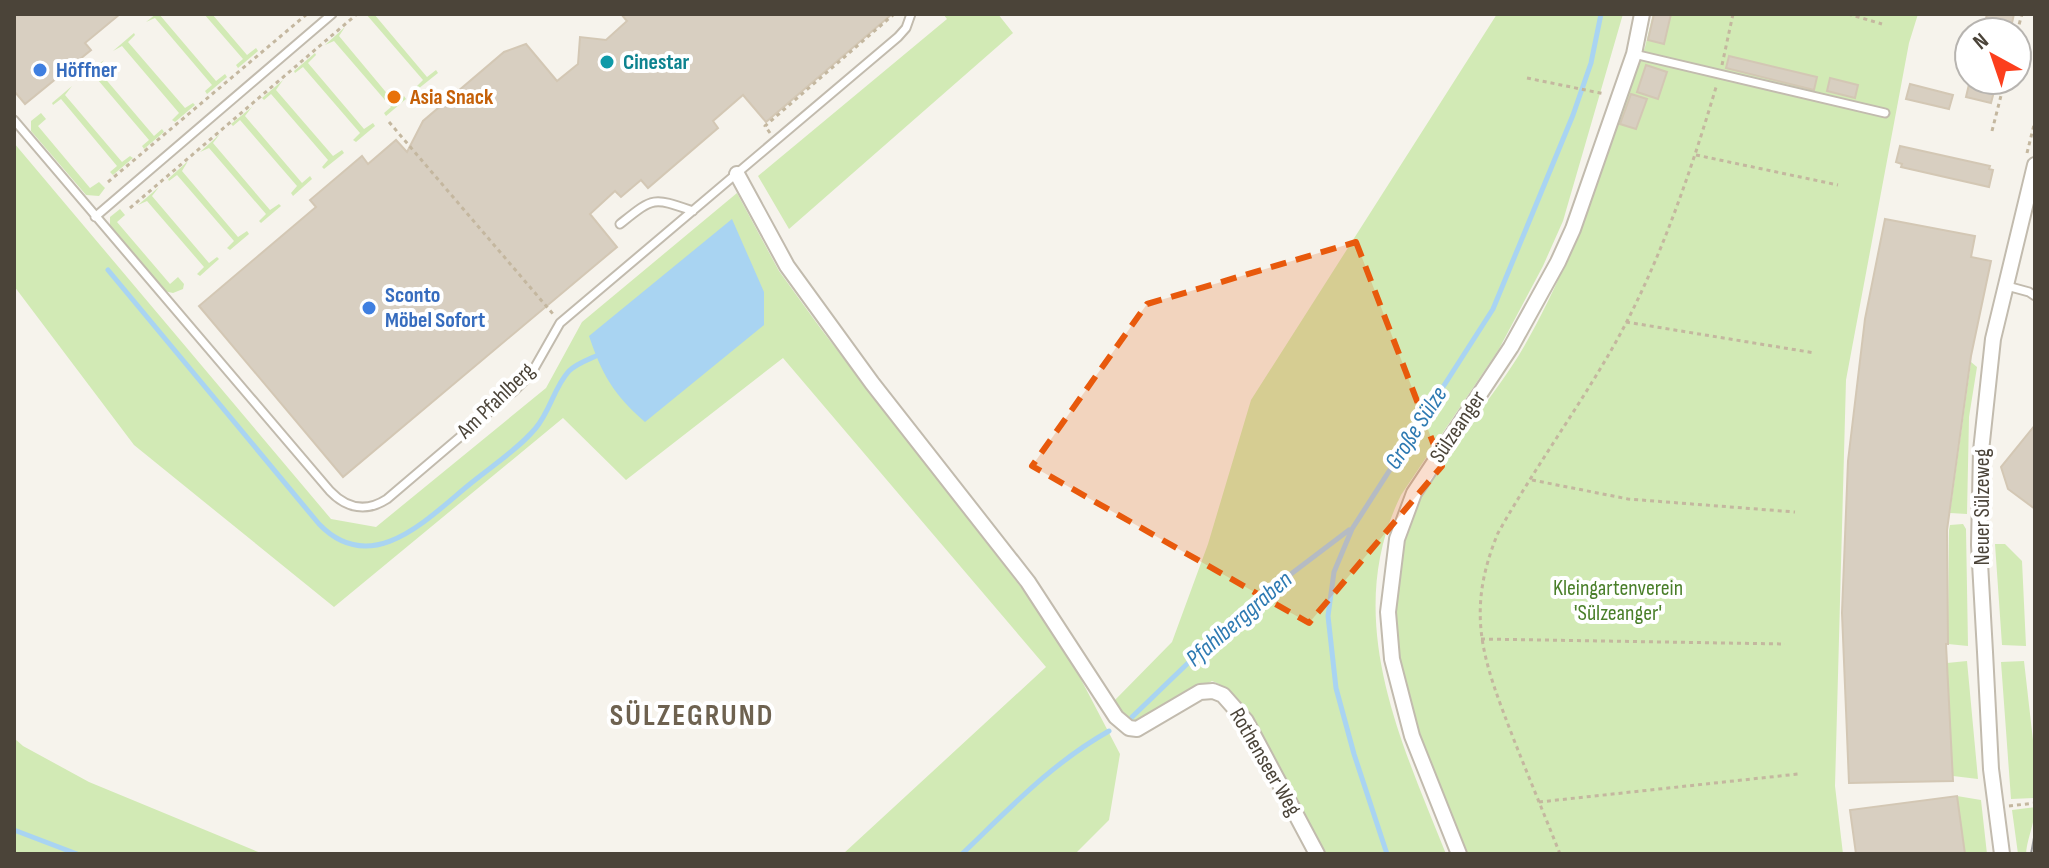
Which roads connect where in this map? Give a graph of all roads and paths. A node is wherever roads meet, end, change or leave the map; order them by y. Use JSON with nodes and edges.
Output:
{"nodes":[{"id":1,"x":307,"y":14,"type":"edge"},
{"id":2,"x":332,"y":14,"type":"edge"},
{"id":3,"x":357,"y":14,"type":"edge"},
{"id":4,"x":894,"y":14,"type":"edge"},
{"id":5,"x":911,"y":14,"type":"edge"},
{"id":6,"x":1642,"y":14,"type":"edge"},
{"id":7,"x":1733,"y":14,"type":"edge"},
{"id":8,"x":1848,"y":14,"type":"edge"},
{"id":9,"x":1882,"y":24,"type":"dead end"},
{"id":10,"x":1634,"y":54,"type":"junction"},
{"id":11,"x":1719,"y":75,"type":"junction"},
{"id":12,"x":1527,"y":78,"type":"dead end"},
{"id":13,"x":1601,"y":93,"type":"dead end"},
{"id":14,"x":2001,"y":96,"type":"edge"},
{"id":15,"x":1885,"y":113,"type":"dead end"},
{"id":16,"x":14,"y":120,"type":"edge"},
{"id":17,"x":389,"y":122,"type":"dead end"},
{"id":18,"x":1992,"y":131,"type":"dead end"},
{"id":19,"x":776,"y":140,"type":"junction"},
{"id":20,"x":1696,"y":155,"type":"junction"},
{"id":21,"x":2035,"y":165,"type":"edge"},
{"id":22,"x":737,"y":174,"type":"junction"},
{"id":23,"x":108,"y":182,"type":"dead end"},
{"id":24,"x":1838,"y":185,"type":"dead end"},
{"id":25,"x":130,"y":208,"type":"dead end"},
{"id":26,"x":693,"y":211,"type":"junction"},
{"id":27,"x":95,"y":217,"type":"junction"},
{"id":28,"x":620,"y":224,"type":"dead end"},
{"id":29,"x":2007,"y":286,"type":"junction"},
{"id":30,"x":2035,"y":296,"type":"edge"},
{"id":31,"x":1626,"y":322,"type":"junction"},
{"id":32,"x":560,"y":323,"type":"junction"},
{"id":33,"x":1815,"y":353,"type":"dead end"},
{"id":34,"x":1532,"y":480,"type":"junction"},
{"id":35,"x":1795,"y":512,"type":"dead end"},
{"id":36,"x":1481,"y":639,"type":"junction"},
{"id":37,"x":1785,"y":644,"type":"dead end"},
{"id":38,"x":1798,"y":774,"type":"dead end"},
{"id":39,"x":1539,"y":802,"type":"junction"},
{"id":40,"x":2035,"y":803,"type":"edge"},
{"id":41,"x":2009,"y":806,"type":"dead end"},
{"id":42,"x":1317,"y":854,"type":"edge"},
{"id":43,"x":1459,"y":854,"type":"edge"},
{"id":44,"x":1560,"y":854,"type":"edge"},
{"id":45,"x":2002,"y":854,"type":"edge"}],
"edges":[{"from":1,"to":23,"type":"path"},
{"from":2,"to":27,"type":"lane"},
{"from":3,"to":25,"type":"path"},
{"from":4,"to":19,"type":"path"},
{"from":5,"to":19,"type":"lane","name":"Am Pfahlberg"},
{"from":6,"to":10,"type":"street","name":"Sülzeanger"},
{"from":7,"to":11,"type":"path"},
{"from":8,"to":9,"type":"path"},
{"from":10,"to":11,"type":"lane"},
{"from":10,"to":43,"type":"street","name":"Sülzeanger"},
{"from":11,"to":15,"type":"lane"},
{"from":11,"to":20,"type":"path"},
{"from":12,"to":13,"type":"path"},
{"from":14,"to":18,"type":"path"},
{"from":16,"to":27,"type":"lane","name":"Am Pfahlberg"},
{"from":17,"to":32,"type":"path"},
{"from":19,"to":22,"type":"lane","name":"Am Pfahlberg"},
{"from":20,"to":24,"type":"path"},
{"from":20,"to":31,"type":"path"},
{"from":21,"to":29,"type":"street","name":"Neuer Sülzeweg"},
{"from":22,"to":26,"type":"lane","name":"Am Pfahlberg"},
{"from":22,"to":42,"type":"street","name":"Rothenseer Weg"},
{"from":26,"to":28,"type":"lane"},
{"from":26,"to":32,"type":"lane","name":"Am Pfahlberg"},
{"from":27,"to":32,"type":"lane","name":"Am Pfahlberg"},
{"from":29,"to":30,"type":"lane"},
{"from":29,"to":45,"type":"street","name":"Neuer Sülzeweg"},
{"from":31,"to":33,"type":"path"},
{"from":31,"to":34,"type":"path"},
{"from":34,"to":35,"type":"path"},
{"from":34,"to":36,"type":"path"},
{"from":36,"to":37,"type":"path"},
{"from":36,"to":39,"type":"path"},
{"from":38,"to":39,"type":"path"},
{"from":39,"to":44,"type":"path"},
{"from":40,"to":41,"type":"path"}]}
